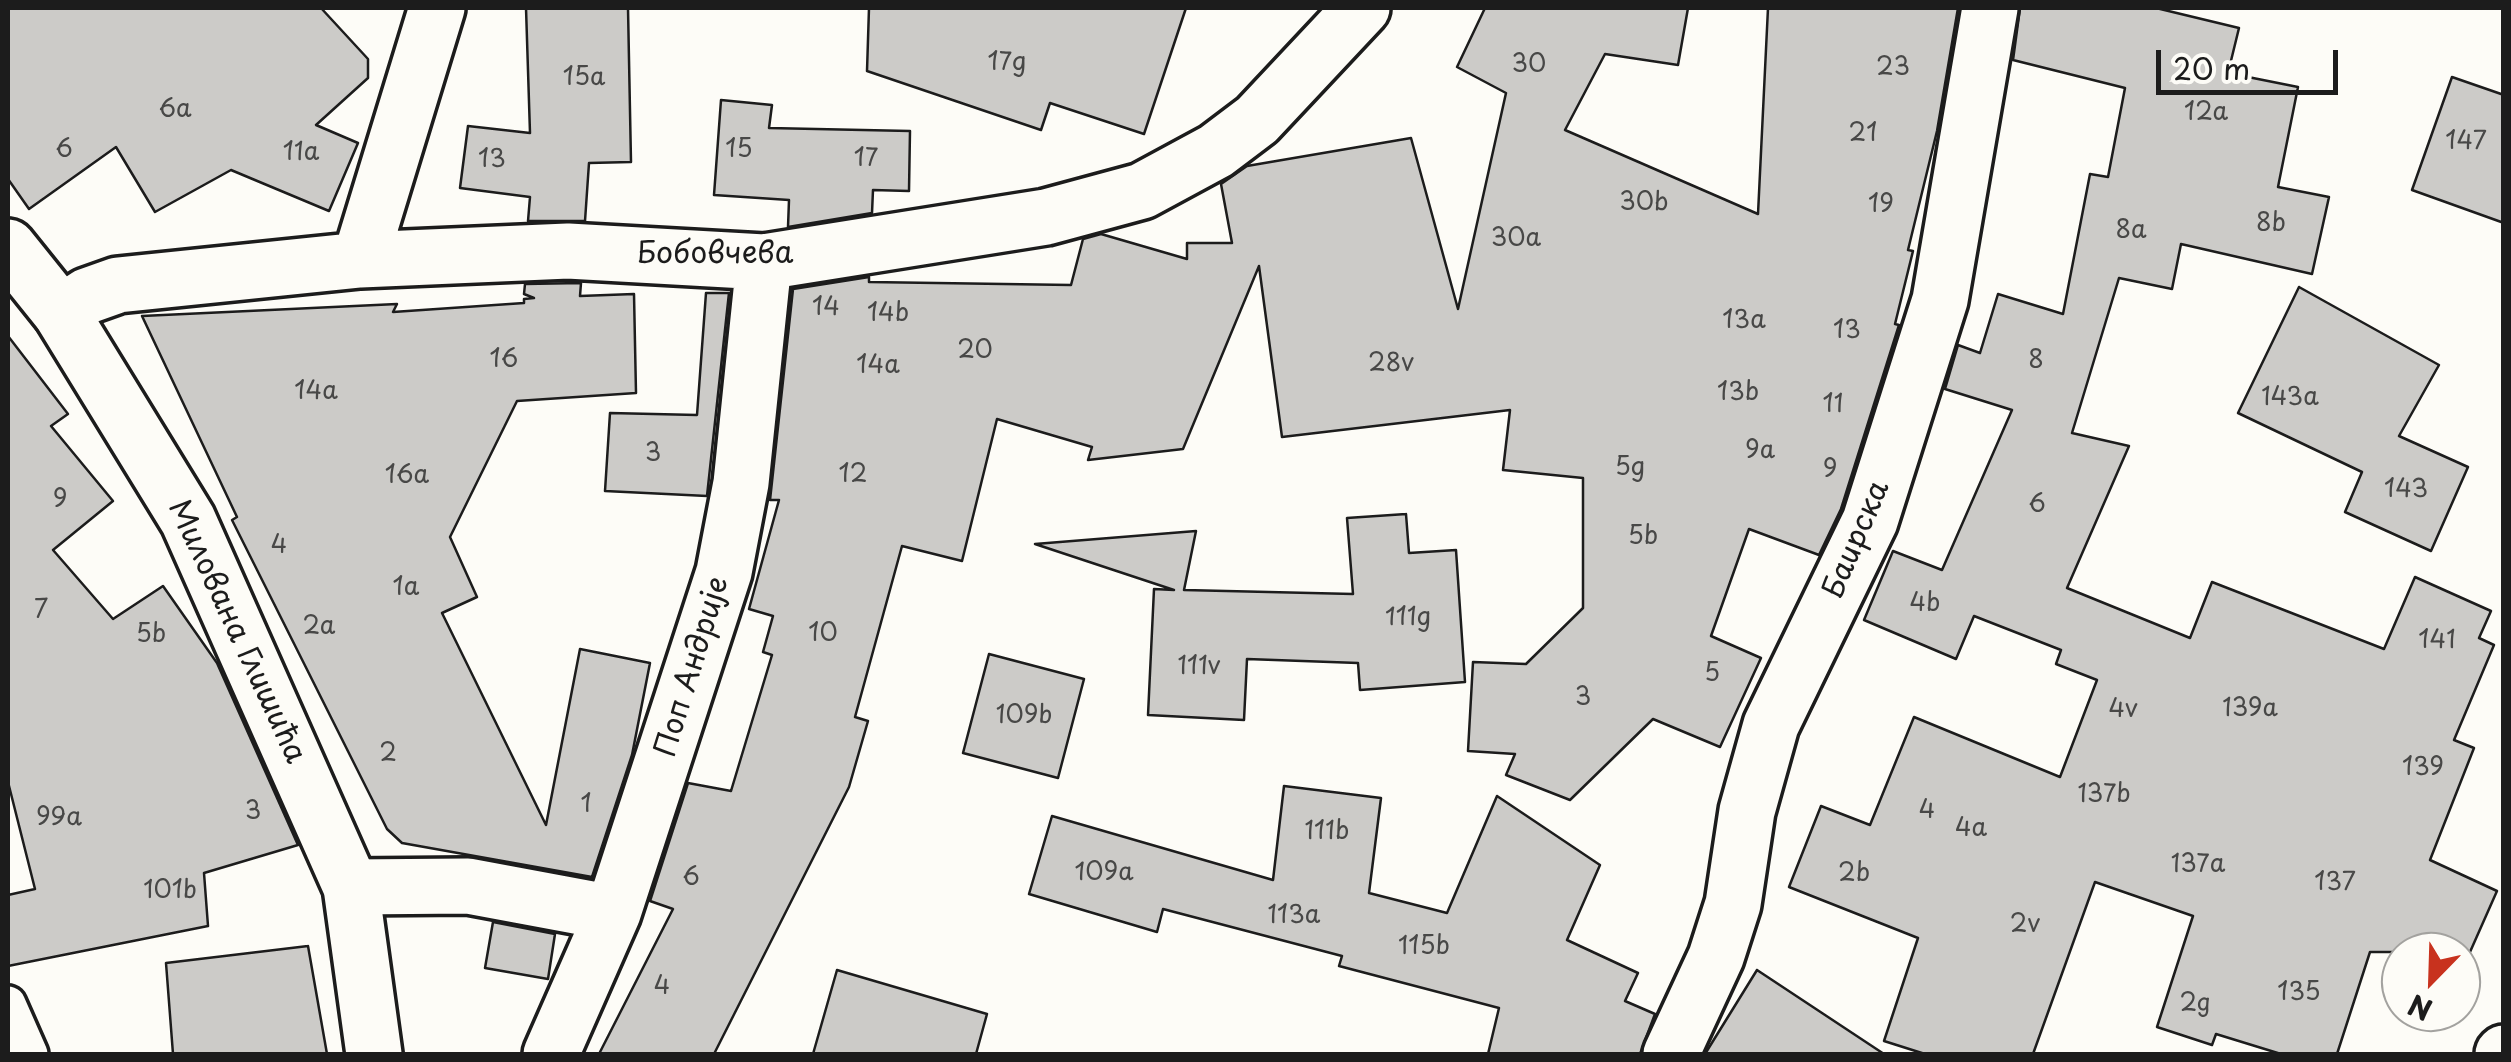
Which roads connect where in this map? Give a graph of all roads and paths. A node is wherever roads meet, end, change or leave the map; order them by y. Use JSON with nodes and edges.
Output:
{"nodes":[{"id":1,"x":437,"y":8,"type":"edge"},
{"id":2,"x":1362,"y":8,"type":"edge"},
{"id":3,"x":1990,"y":8,"type":"edge"},
{"id":4,"x":8,"y":248,"type":"edge"},
{"id":5,"x":360,"y":260,"type":"junction"},
{"id":6,"x":764,"y":262,"type":"junction"},
{"id":7,"x":61,"y":313,"type":"junction"},
{"id":8,"x":351,"y":887,"type":"junction"},
{"id":9,"x":613,"y":912,"type":"junction"},
{"id":10,"x":8,"y":1004,"type":"edge"},
{"id":11,"x":30,"y":1054,"type":"edge"},
{"id":12,"x":374,"y":1054,"type":"edge"},
{"id":13,"x":551,"y":1054,"type":"edge"},
{"id":14,"x":1671,"y":1054,"type":"edge"}],
"edges":[{"from":1,"to":5,"type":"street"},
{"from":2,"to":6,"type":"street","name":"Бобовчева"},
{"from":3,"to":14,"type":"street","name":"Баирска"},
{"from":4,"to":7,"type":"street","name":"Милована Глишића"},
{"from":5,"to":6,"type":"street","name":"Бобовчева"},
{"from":5,"to":7,"type":"street","name":"Бобовчева"},
{"from":6,"to":9,"type":"street","name":"Поп Андрије"},
{"from":7,"to":8,"type":"street","name":"Милована Глишића"},
{"from":8,"to":9,"type":"street"},
{"from":8,"to":12,"type":"street","name":"Милована Глишића"},
{"from":9,"to":13,"type":"street","name":"Поп Андрије"},
{"from":10,"to":11,"type":"lane"}]}
